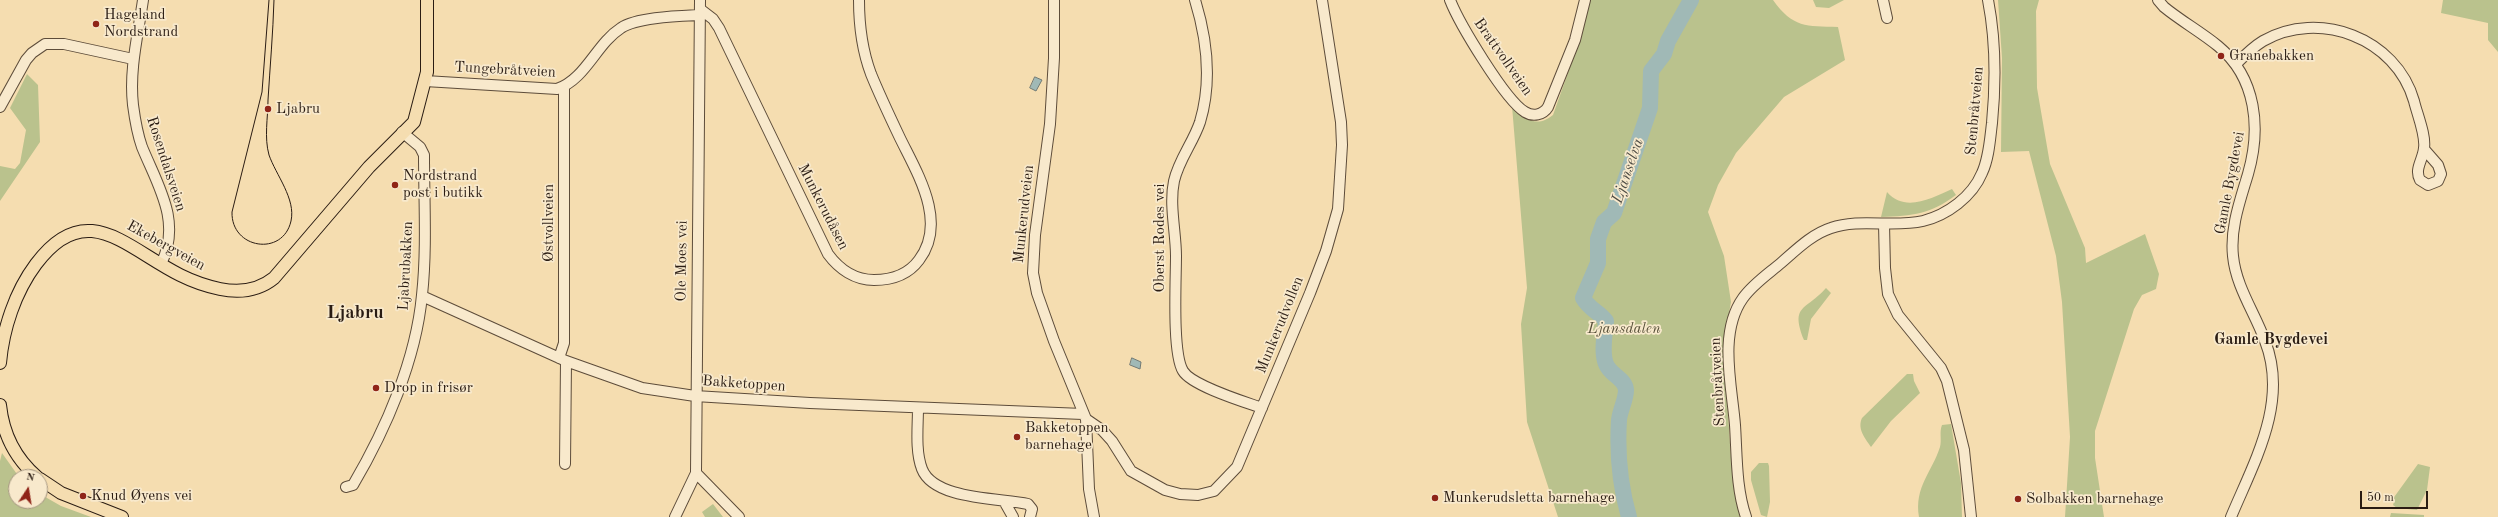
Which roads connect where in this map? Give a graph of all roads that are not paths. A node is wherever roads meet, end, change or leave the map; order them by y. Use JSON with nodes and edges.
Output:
{"nodes":[{"id":1,"x":143,"y":0,"type":"edge"},
{"id":2,"x":427,"y":0,"type":"edge"},
{"id":3,"x":859,"y":0,"type":"edge"},
{"id":4,"x":1054,"y":0,"type":"edge"},
{"id":5,"x":1195,"y":0,"type":"edge"},
{"id":6,"x":1322,"y":0,"type":"edge"},
{"id":7,"x":1450,"y":0,"type":"edge"},
{"id":8,"x":1585,"y":0,"type":"edge"},
{"id":9,"x":1883,"y":0,"type":"edge"},
{"id":10,"x":1988,"y":0,"type":"edge"},
{"id":11,"x":2158,"y":0,"type":"edge"},
{"id":12,"x":700,"y":8,"type":"edge"},
{"id":13,"x":1887,"y":18,"type":"dead end"},
{"id":14,"x":133,"y":59,"type":"junction"},
{"id":15,"x":2236,"y":64,"type":"junction"},
{"id":16,"x":425,"y":81,"type":"junction"},
{"id":17,"x":564,"y":87,"type":"junction"},
{"id":18,"x":0,"y":107,"type":"edge"},
{"id":19,"x":402,"y":132,"type":"junction"},
{"id":20,"x":2424,"y":149,"type":"dead end"},
{"id":21,"x":1884,"y":224,"type":"junction"},
{"id":22,"x":161,"y":264,"type":"junction"},
{"id":23,"x":422,"y":296,"type":"junction"},
{"id":24,"x":562,"y":360,"type":"junction"},
{"id":25,"x":0,"y":363,"type":"edge"},
{"id":26,"x":695,"y":396,"type":"junction"},
{"id":27,"x":0,"y":405,"type":"edge"},
{"id":28,"x":918,"y":408,"type":"junction"},
{"id":29,"x":1262,"y":408,"type":"junction"},
{"id":30,"x":1085,"y":417,"type":"junction"},
{"id":31,"x":3,"y":438,"type":"edge"},
{"id":32,"x":564,"y":464,"type":"dead end"},
{"id":33,"x":29,"y":469,"type":"edge"},
{"id":34,"x":696,"y":473,"type":"junction"},
{"id":35,"x":48,"y":484,"type":"edge"},
{"id":36,"x":346,"y":487,"type":"dead end"},
{"id":37,"x":1004,"y":501,"type":"junction"},
{"id":38,"x":122,"y":517,"type":"edge"},
{"id":39,"x":675,"y":517,"type":"edge"},
{"id":40,"x":739,"y":517,"type":"edge"},
{"id":41,"x":1013,"y":517,"type":"edge"},
{"id":42,"x":1030,"y":517,"type":"edge"},
{"id":43,"x":1094,"y":517,"type":"edge"},
{"id":44,"x":1746,"y":517,"type":"edge"},
{"id":45,"x":1971,"y":517,"type":"edge"},
{"id":46,"x":2231,"y":517,"type":"edge"}],
"edges":[{"from":1,"to":14,"type":"street","name":"Rosendalsveien"},
{"from":2,"to":16,"type":"main road","name":"Ekebergveien"},
{"from":3,"to":12,"type":"street","name":"Munkerudåsen"},
{"from":4,"to":30,"type":"street","name":"Munkerudveien"},
{"from":5,"to":29,"type":"street","name":"Oberst Rodes vei"},
{"from":6,"to":29,"type":"street","name":"Munkerudvollen"},
{"from":7,"to":8,"type":"street","name":"Brattvollveien"},
{"from":9,"to":13,"type":"street"},
{"from":10,"to":21,"type":"street","name":"Stenbråtveien"},
{"from":11,"to":15,"type":"street","name":"Gamle Bygdevei"},
{"from":12,"to":17,"type":"street","name":"Tungebråtveien"},
{"from":12,"to":26,"type":"street","name":"Ole Moes vei"},
{"from":14,"to":18,"type":"street"},
{"from":14,"to":22,"type":"street","name":"Rosendalsveien"},
{"from":15,"to":20,"type":"street"},
{"from":15,"to":46,"type":"street","name":"Gamle Bygdevei"},
{"from":16,"to":17,"type":"street","name":"Tungebråtveien"},
{"from":16,"to":19,"type":"main road","name":"Ekebergveien"},
{"from":17,"to":24,"type":"street","name":"Østvollveien"},
{"from":19,"to":22,"type":"main road","name":"Ekebergveien"},
{"from":19,"to":23,"type":"street","name":"Ljabrubakken"},
{"from":21,"to":44,"type":"street","name":"Stenbråtveien"},
{"from":21,"to":45,"type":"street"},
{"from":22,"to":25,"type":"main road","name":"Ekebergveien"},
{"from":23,"to":24,"type":"street","name":"Bakketoppen"},
{"from":23,"to":36,"type":"street","name":"Ljabrubakken"},
{"from":24,"to":26,"type":"street","name":"Bakketoppen"},
{"from":24,"to":32,"type":"street","name":"Østvollveien"},
{"from":26,"to":28,"type":"street","name":"Bakketoppen"},
{"from":26,"to":34,"type":"street","name":"Ole Moes vei"},
{"from":27,"to":31,"type":"main road"},
{"from":28,"to":30,"type":"street","name":"Bakketoppen"},
{"from":28,"to":37,"type":"street"},
{"from":29,"to":30,"type":"street","name":"Munkerudvollen"},
{"from":30,"to":43,"type":"street","name":"Munkerudveien"},
{"from":31,"to":33,"type":"main road"},
{"from":34,"to":39,"type":"street","name":"Ole Moes vei"},
{"from":34,"to":40,"type":"street"},
{"from":35,"to":38,"type":"main road"},
{"from":37,"to":41,"type":"street"},
{"from":37,"to":42,"type":"street"}]}
